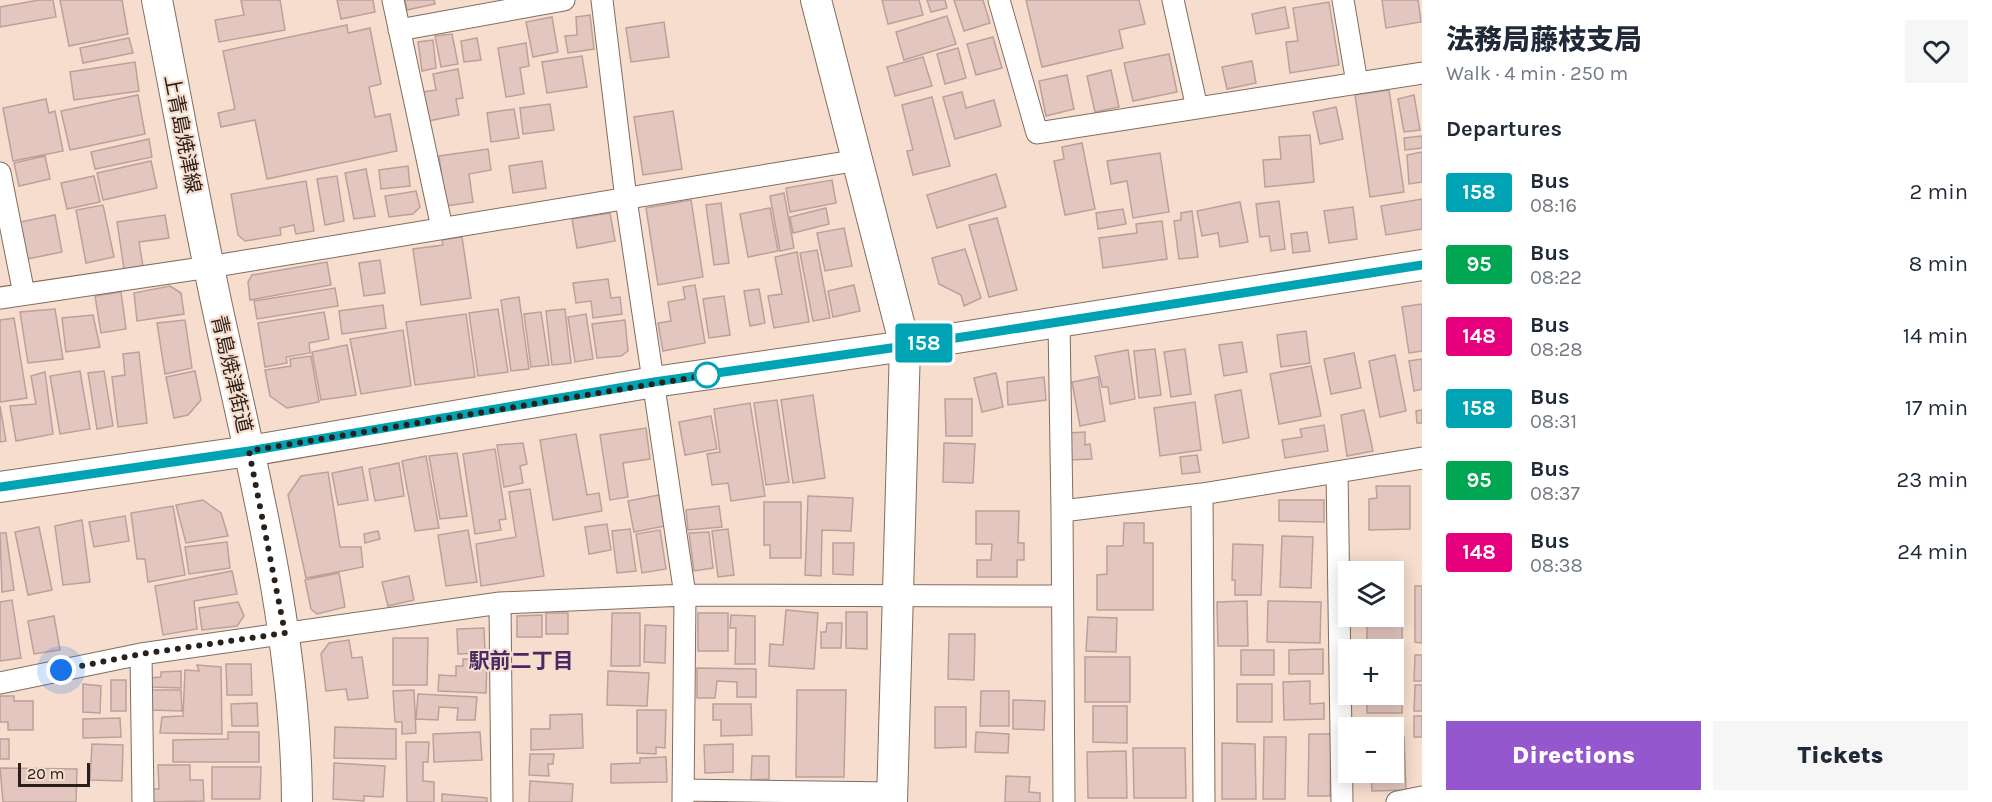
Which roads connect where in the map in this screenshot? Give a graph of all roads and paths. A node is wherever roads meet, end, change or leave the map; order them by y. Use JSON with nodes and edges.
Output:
{"nodes":[{"id":1,"x":157,"y":0,"type":"edge"},
{"id":2,"x":393,"y":0,"type":"edge"},
{"id":3,"x":564,"y":0,"type":"edge"},
{"id":4,"x":602,"y":0,"type":"edge"},
{"id":5,"x":816,"y":0,"type":"edge"},
{"id":6,"x":999,"y":0,"type":"edge"},
{"id":7,"x":1173,"y":0,"type":"edge"},
{"id":8,"x":1343,"y":0,"type":"edge"},
{"id":9,"x":399,"y":30,"type":"junction"},
{"id":10,"x":1422,"y":73,"type":"edge"},
{"id":11,"x":1357,"y":83,"type":"junction"},
{"id":12,"x":1197,"y":108,"type":"junction"},
{"id":13,"x":859,"y":160,"type":"junction"},
{"id":14,"x":0,"y":172,"type":"edge"},
{"id":15,"x":626,"y":199,"type":"junction"},
{"id":16,"x":442,"y":228,"type":"junction"},
{"id":17,"x":1422,"y":265,"type":"edge"},
{"id":18,"x":208,"y":267,"type":"junction"},
{"id":19,"x":24,"y":294,"type":"junction"},
{"id":20,"x":0,"y":298,"type":"edge"},
{"id":21,"x":1059,"y":322,"type":"junction"},
{"id":22,"x":905,"y":346,"type":"junction"},
{"id":23,"x":654,"y":382,"type":"junction"},
{"id":24,"x":249,"y":451,"type":"junction"},
{"id":25,"x":1422,"y":458,"type":"edge"},
{"id":26,"x":1337,"y":472,"type":"junction"},
{"id":27,"x":0,"y":487,"type":"edge"},
{"id":28,"x":1202,"y":494,"type":"junction"},
{"id":29,"x":1062,"y":511,"type":"junction"},
{"id":30,"x":898,"y":594,"type":"junction"},
{"id":31,"x":685,"y":595,"type":"junction"},
{"id":32,"x":1062,"y":596,"type":"junction"},
{"id":33,"x":500,"y":603,"type":"junction"},
{"id":34,"x":285,"y":633,"type":"junction"},
{"id":35,"x":141,"y":654,"type":"junction"},
{"id":36,"x":0,"y":683,"type":"edge"},
{"id":37,"x":683,"y":796,"type":"edge"},
{"id":38,"x":892,"y":797,"type":"edge"},
{"id":39,"x":1422,"y":797,"type":"edge"},
{"id":40,"x":143,"y":802,"type":"edge"},
{"id":41,"x":297,"y":802,"type":"edge"},
{"id":42,"x":502,"y":802,"type":"edge"},
{"id":43,"x":1064,"y":802,"type":"edge"},
{"id":44,"x":1204,"y":802,"type":"edge"},
{"id":45,"x":1342,"y":802,"type":"edge"},
{"id":46,"x":1397,"y":802,"type":"edge"}],
"edges":[{"from":1,"to":18,"type":"main road","name":"上青島焼津線"},
{"from":2,"to":9,"type":"street"},
{"from":3,"to":9,"type":"street"},
{"from":4,"to":15,"type":"street"},
{"from":5,"to":13,"type":"main road"},
{"from":6,"to":12,"type":"street"},
{"from":7,"to":12,"type":"street"},
{"from":8,"to":11,"type":"street"},
{"from":9,"to":16,"type":"street"},
{"from":10,"to":11,"type":"street"},
{"from":11,"to":12,"type":"street"},
{"from":13,"to":15,"type":"street"},
{"from":13,"to":22,"type":"main road"},
{"from":14,"to":19,"type":"street"},
{"from":15,"to":16,"type":"street"},
{"from":15,"to":23,"type":"street"},
{"from":16,"to":18,"type":"street"},
{"from":17,"to":21,"type":"main road"},
{"from":18,"to":19,"type":"street"},
{"from":18,"to":24,"type":"main road","name":"青島焼津街道"},
{"from":19,"to":20,"type":"street"},
{"from":21,"to":22,"type":"main road"},
{"from":21,"to":29,"type":"street"},
{"from":22,"to":23,"type":"main road"},
{"from":22,"to":30,"type":"main road"},
{"from":23,"to":24,"type":"main road"},
{"from":23,"to":31,"type":"street"},
{"from":24,"to":27,"type":"main road"},
{"from":24,"to":34,"type":"main road","name":"青島焼津街道"},
{"from":25,"to":26,"type":"street"},
{"from":26,"to":28,"type":"street"},
{"from":26,"to":45,"type":"street"},
{"from":28,"to":29,"type":"street"},
{"from":28,"to":44,"type":"street"},
{"from":29,"to":32,"type":"street"},
{"from":30,"to":31,"type":"street"},
{"from":30,"to":32,"type":"street"},
{"from":30,"to":38,"type":"main road"},
{"from":31,"to":33,"type":"street"},
{"from":31,"to":37,"type":"street"},
{"from":32,"to":43,"type":"street"},
{"from":33,"to":34,"type":"street"},
{"from":33,"to":42,"type":"street"},
{"from":34,"to":35,"type":"street"},
{"from":34,"to":41,"type":"main road","name":"青島焼津街道"},
{"from":35,"to":36,"type":"street"},
{"from":35,"to":40,"type":"street"},
{"from":37,"to":38,"type":"street"},
{"from":39,"to":46,"type":"street"}]}
